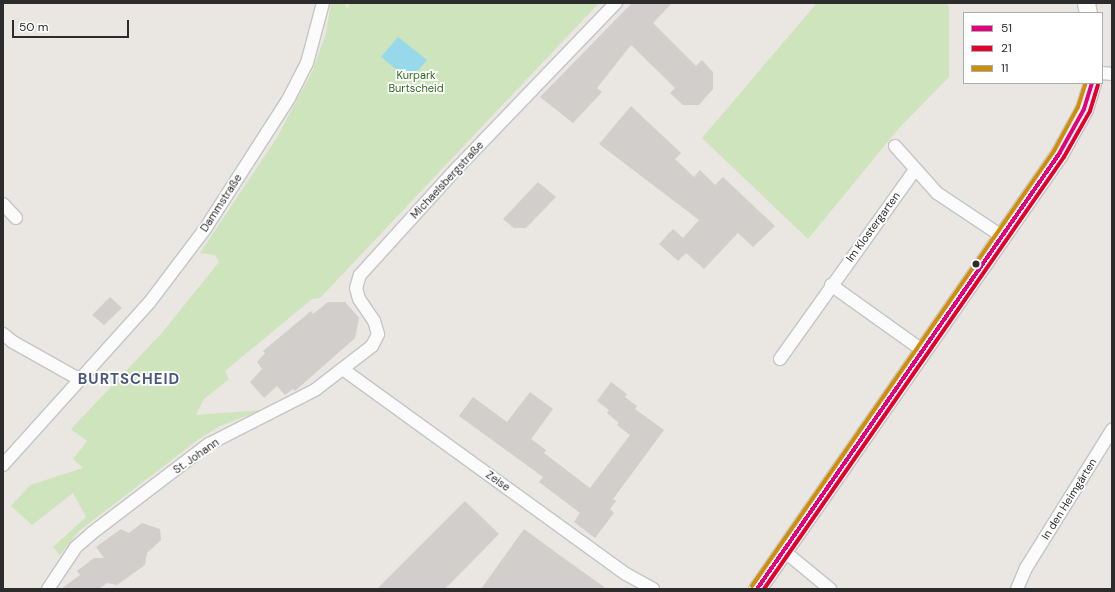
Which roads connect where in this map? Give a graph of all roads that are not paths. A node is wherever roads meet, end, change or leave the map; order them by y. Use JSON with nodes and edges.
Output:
{"nodes":[{"id":1,"x":323,"y":3,"type":"edge"},
{"id":2,"x":616,"y":3,"type":"edge"},
{"id":3,"x":1092,"y":84,"type":"edge"},
{"id":4,"x":895,"y":146,"type":"dead end"},
{"id":5,"x":915,"y":170,"type":"junction"},
{"id":6,"x":3,"y":204,"type":"edge"},
{"id":7,"x":16,"y":218,"type":"dead end"},
{"id":8,"x":1003,"y":237,"type":"junction"},
{"id":9,"x":830,"y":285,"type":"junction"},
{"id":10,"x":3,"y":334,"type":"edge"},
{"id":11,"x":922,"y":350,"type":"junction"},
{"id":12,"x":780,"y":359,"type":"dead end"},
{"id":13,"x":344,"y":370,"type":"junction"},
{"id":14,"x":79,"y":379,"type":"junction"},
{"id":15,"x":1112,"y":430,"type":"edge"},
{"id":16,"x":3,"y":465,"type":"edge"},
{"id":17,"x":784,"y":551,"type":"junction"},
{"id":18,"x":48,"y":589,"type":"edge"},
{"id":19,"x":653,"y":589,"type":"edge"},
{"id":20,"x":757,"y":589,"type":"edge"},
{"id":21,"x":830,"y":589,"type":"edge"},
{"id":22,"x":1017,"y":589,"type":"edge"}],
"edges":[{"from":1,"to":14,"type":"street","name":"Dammstraße"},
{"from":2,"to":13,"type":"street","name":"Michaelsbergstraße"},
{"from":3,"to":8,"type":"main road"},
{"from":4,"to":5,"type":"street"},
{"from":5,"to":8,"type":"street"},
{"from":5,"to":9,"type":"street","name":"Im Klostergarten"},
{"from":6,"to":7,"type":"street"},
{"from":8,"to":11,"type":"main road"},
{"from":9,"to":11,"type":"street"},
{"from":9,"to":12,"type":"street","name":"Im Klostergarten"},
{"from":10,"to":14,"type":"street"},
{"from":11,"to":17,"type":"main road"},
{"from":13,"to":18,"type":"street","name":"St. Johann"},
{"from":13,"to":19,"type":"street","name":"Zeise"},
{"from":14,"to":16,"type":"street","name":"Dammstraße"},
{"from":15,"to":22,"type":"street","name":"In den Heimgärten"},
{"from":17,"to":20,"type":"main road"},
{"from":17,"to":21,"type":"street"}]}
